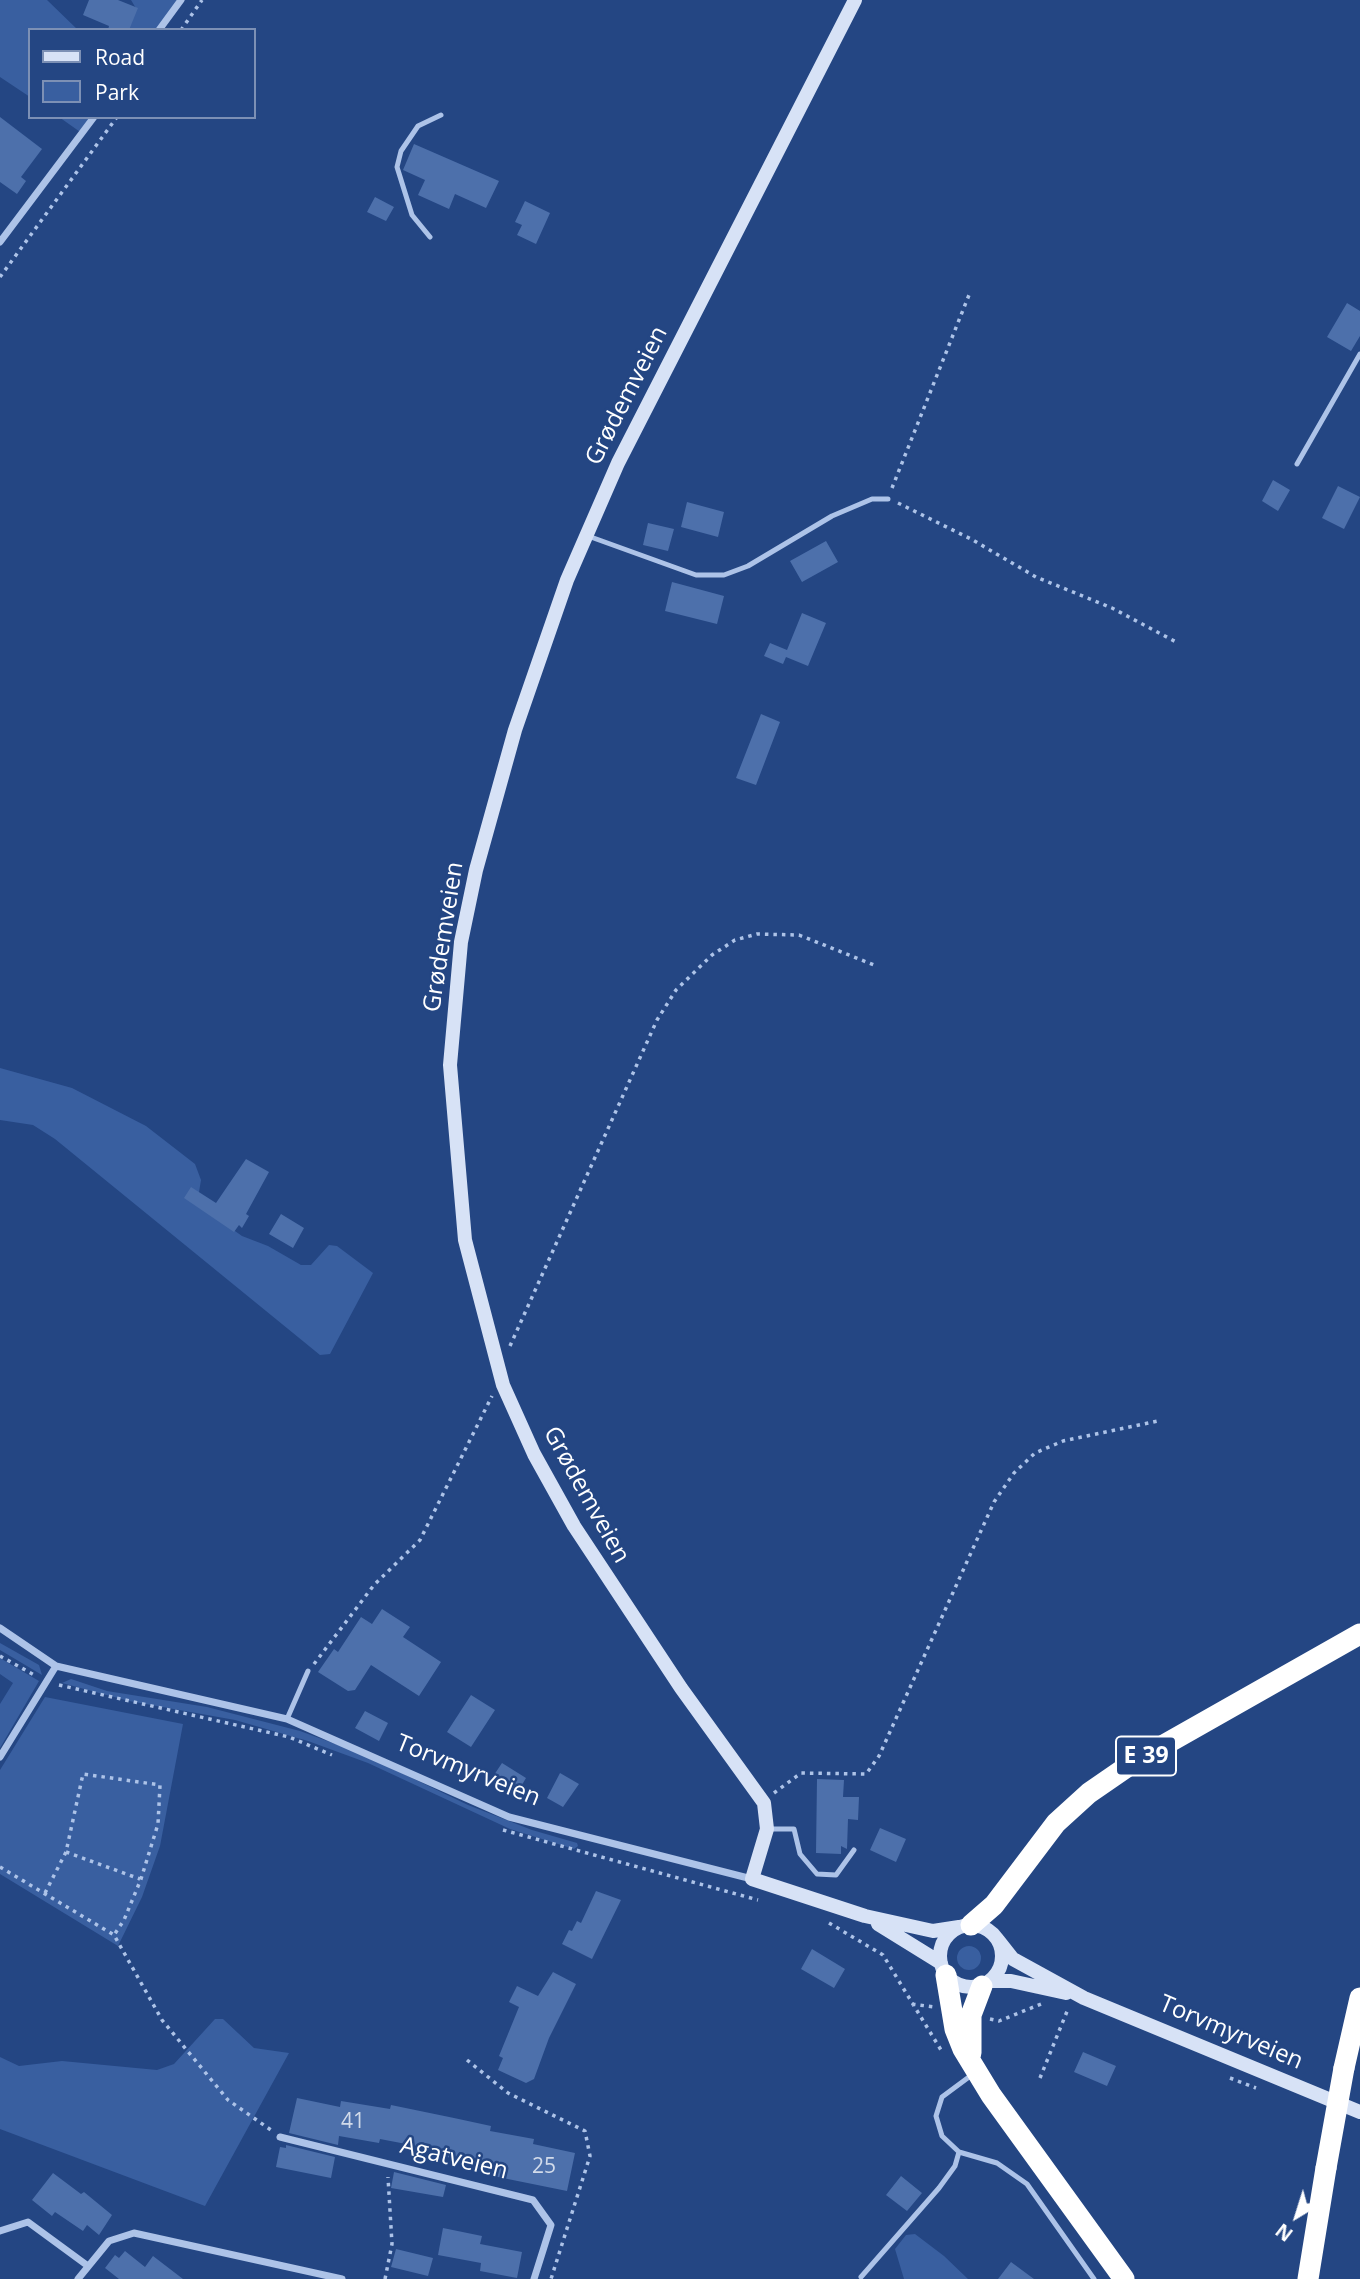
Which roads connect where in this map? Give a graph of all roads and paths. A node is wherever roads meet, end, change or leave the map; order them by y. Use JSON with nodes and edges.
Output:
{"nodes":[{"id":1,"x":181,"y":0,"type":"edge"},
{"id":2,"x":202,"y":0,"type":"edge"},
{"id":3,"x":855,"y":0,"type":"edge"},
{"id":4,"x":160,"y":28,"type":"edge"},
{"id":5,"x":182,"y":28,"type":"edge"},
{"id":6,"x":441,"y":115,"type":"dead end"},
{"id":7,"x":92,"y":119,"type":"edge"},
{"id":8,"x":116,"y":119,"type":"edge"},
{"id":9,"x":430,"y":237,"type":"dead end"},
{"id":10,"x":0,"y":242,"type":"edge"},
{"id":11,"x":0,"y":277,"type":"edge"},
{"id":12,"x":969,"y":295,"type":"dead end"},
{"id":13,"x":1360,"y":354,"type":"edge"},
{"id":14,"x":1297,"y":464,"type":"dead end"},
{"id":15,"x":888,"y":499,"type":"junction"},
{"id":16,"x":585,"y":535,"type":"junction"},
{"id":17,"x":1178,"y":643,"type":"dead end"},
{"id":18,"x":874,"y":965,"type":"dead end"},
{"id":19,"x":499,"y":1371,"type":"junction"},
{"id":20,"x":503,"y":1385,"type":"junction"},
{"id":21,"x":1158,"y":1421,"type":"dead end"},
{"id":22,"x":0,"y":1628,"type":"edge"},
{"id":23,"x":1360,"y":1634,"type":"edge"},
{"id":24,"x":0,"y":1656,"type":"edge"},
{"id":25,"x":56,"y":1667,"type":"junction"},
{"id":26,"x":308,"y":1671,"type":"joint"},
{"id":27,"x":47,"y":1682,"type":"junction"},
{"id":28,"x":287,"y":1719,"type":"junction"},
{"id":29,"x":0,"y":1757,"type":"edge"},
{"id":30,"x":340,"y":1758,"type":"dead end"},
{"id":31,"x":764,"y":1803,"type":"junction"},
{"id":32,"x":496,"y":1827,"type":"dead end"},
{"id":33,"x":768,"y":1829,"type":"junction"},
{"id":34,"x":854,"y":1850,"type":"dead end"},
{"id":35,"x":66,"y":1852,"type":"junction"},
{"id":36,"x":0,"y":1867,"type":"edge"},
{"id":37,"x":141,"y":1879,"type":"junction"},
{"id":38,"x":752,"y":1879,"type":"junction"},
{"id":39,"x":45,"y":1893,"type":"junction"},
{"id":40,"x":761,"y":1900,"type":"dead end"},
{"id":41,"x":865,"y":1916,"type":"junction"},
{"id":42,"x":819,"y":1918,"type":"dead end"},
{"id":43,"x":965,"y":1926,"type":"junction"},
{"id":44,"x":114,"y":1935,"type":"junction"},
{"id":45,"x":998,"y":1940,"type":"junction"},
{"id":46,"x":943,"y":1969,"type":"junction"},
{"id":47,"x":986,"y":1984,"type":"junction"},
{"id":48,"x":1084,"y":1998,"type":"junction"},
{"id":49,"x":1360,"y":1998,"type":"edge"},
{"id":50,"x":1042,"y":2003,"type":"dead end"},
{"id":51,"x":912,"y":2004,"type":"junction"},
{"id":52,"x":1055,"y":2006,"type":"dead end"},
{"id":53,"x":937,"y":2007,"type":"dead end"},
{"id":54,"x":1068,"y":2009,"type":"junction"},
{"id":55,"x":1079,"y":2013,"type":"dead end"},
{"id":56,"x":982,"y":2017,"type":"dead end"},
{"id":57,"x":467,"y":2060,"type":"dead end"},
{"id":58,"x":969,"y":2076,"type":"junction"},
{"id":59,"x":1230,"y":2077,"type":"dead end"},
{"id":60,"x":1040,"y":2078,"type":"dead end"},
{"id":61,"x":1268,"y":2093,"type":"dead end"},
{"id":62,"x":1360,"y":2112,"type":"edge"},
{"id":63,"x":280,"y":2137,"type":"joint"},
{"id":64,"x":959,"y":2152,"type":"junction"},
{"id":65,"x":390,"y":2163,"type":"junction"},
{"id":66,"x":0,"y":2231,"type":"edge"},
{"id":67,"x":88,"y":2266,"type":"junction"},
{"id":68,"x":861,"y":2277,"type":"edge"},
{"id":69,"x":78,"y":2279,"type":"edge"},
{"id":70,"x":342,"y":2279,"type":"edge"},
{"id":71,"x":385,"y":2279,"type":"edge"},
{"id":72,"x":534,"y":2279,"type":"edge"},
{"id":73,"x":551,"y":2279,"type":"edge"},
{"id":74,"x":1094,"y":2279,"type":"edge"},
{"id":75,"x":1124,"y":2279,"type":"edge"},
{"id":76,"x":1308,"y":2279,"type":"edge"}],
"edges":[{"from":1,"to":4,"type":"street"},
{"from":2,"to":5,"type":"path"},
{"from":3,"to":16,"type":"main road","name":"Grødemveien"},
{"from":6,"to":9,"type":"lane"},
{"from":7,"to":10,"type":"street"},
{"from":8,"to":11,"type":"path"},
{"from":12,"to":15,"type":"path"},
{"from":13,"to":14,"type":"lane"},
{"from":15,"to":16,"type":"lane"},
{"from":15,"to":17,"type":"path"},
{"from":16,"to":19,"type":"main road","name":"Grødemveien"},
{"from":18,"to":19,"type":"path"},
{"from":19,"to":20,"type":"main road","name":"Grødemveien"},
{"from":20,"to":26,"type":"path"},
{"from":20,"to":31,"type":"main road","name":"Grødemveien"},
{"from":21,"to":31,"type":"path"},
{"from":22,"to":25,"type":"street","name":"Torvmyrveien"},
{"from":23,"to":43,"type":"highway","number":"E 39"},
{"from":24,"to":27,"type":"path"},
{"from":25,"to":27,"type":"street"},
{"from":25,"to":28,"type":"street","name":"Torvmyrveien"},
{"from":26,"to":28,"type":"lane"},
{"from":27,"to":29,"type":"street"},
{"from":27,"to":30,"type":"path"},
{"from":28,"to":38,"type":"street","name":"Torvmyrveien"},
{"from":31,"to":33,"type":"main road","name":"Grødemveien"},
{"from":32,"to":40,"type":"path"},
{"from":33,"to":34,"type":"lane"},
{"from":33,"to":38,"type":"main road","name":"Grødemveien"},
{"from":35,"to":37,"type":"path"},
{"from":35,"to":37,"type":"path"},
{"from":35,"to":39,"type":"path"},
{"from":36,"to":39,"type":"path"},
{"from":37,"to":44,"type":"path"},
{"from":38,"to":41,"type":"main road","name":"Torvmyrveien"},
{"from":39,"to":44,"type":"path"},
{"from":41,"to":43,"type":"main road","name":"Torvmyrveien"},
{"from":41,"to":46,"type":"main road","name":"Torvmyrveien"},
{"from":42,"to":51,"type":"path"},
{"from":43,"to":45,"type":"main road"},
{"from":43,"to":46,"type":"main road"},
{"from":44,"to":63,"type":"path"},
{"from":45,"to":47,"type":"main road"},
{"from":45,"to":48,"type":"main road","name":"Torvmyrveien"},
{"from":46,"to":47,"type":"main road"},
{"from":46,"to":58,"type":"highway"},
{"from":47,"to":48,"type":"main road","name":"Torvmyrveien"},
{"from":47,"to":58,"type":"highway"},
{"from":48,"to":62,"type":"main road","name":"Torvmyrveien"},
{"from":49,"to":76,"type":"highway","bridge":true},
{"from":50,"to":56,"type":"path"},
{"from":51,"to":53,"type":"path"},
{"from":51,"to":58,"type":"path"},
{"from":52,"to":54,"type":"path"},
{"from":54,"to":55,"type":"path"},
{"from":54,"to":60,"type":"path"},
{"from":57,"to":73,"type":"path"},
{"from":58,"to":64,"type":"lane"},
{"from":58,"to":75,"type":"highway"},
{"from":59,"to":61,"type":"path"},
{"from":63,"to":65,"type":"street","name":"Agatveien"},
{"from":64,"to":68,"type":"lane"},
{"from":64,"to":74,"type":"lane"},
{"from":65,"to":71,"type":"path"},
{"from":65,"to":72,"type":"street","name":"Agatveien"},
{"from":66,"to":67,"type":"street"},
{"from":67,"to":69,"type":"street"},
{"from":67,"to":70,"type":"street"}]}
